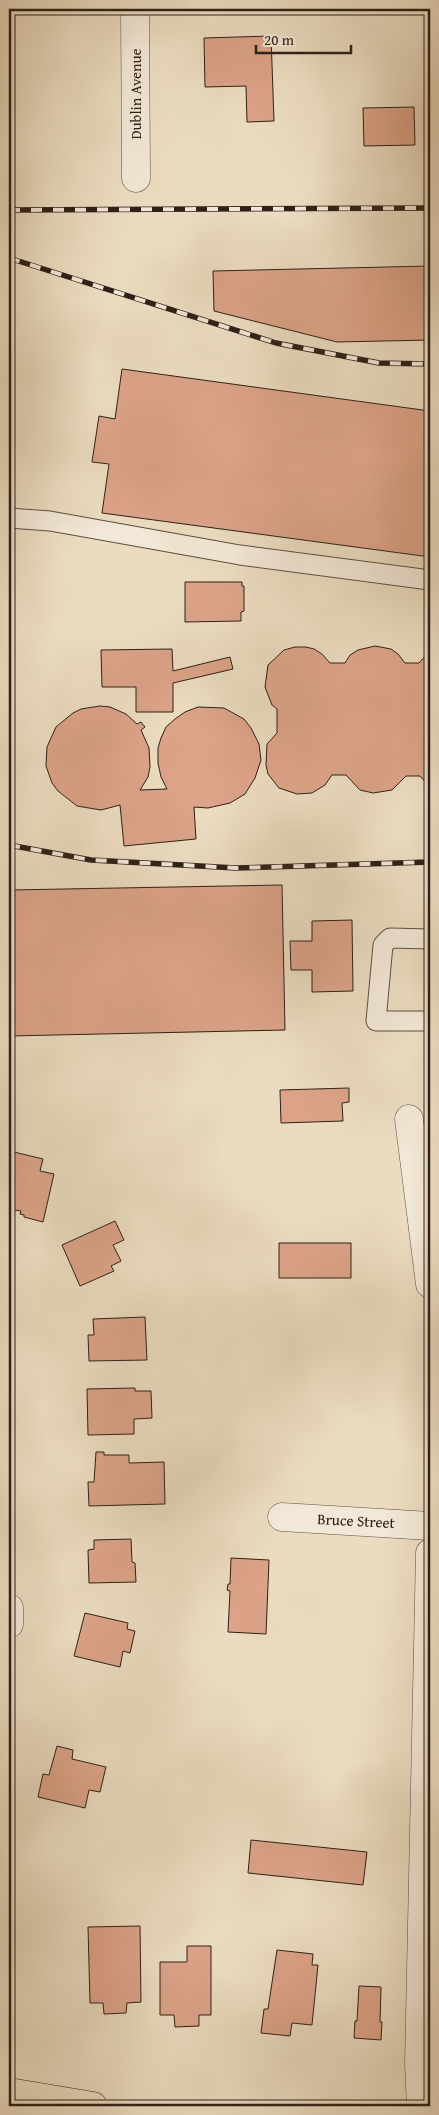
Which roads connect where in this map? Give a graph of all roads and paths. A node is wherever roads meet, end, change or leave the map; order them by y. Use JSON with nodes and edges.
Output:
{"nodes":[{"id":1,"x":135,"y":9,"type":"edge"},
{"id":2,"x":136,"y":178,"type":"dead end"},
{"id":3,"x":9,"y":518,"type":"edge"},
{"id":4,"x":430,"y":580,"type":"edge"},
{"id":5,"x":430,"y":939,"type":"edge"},
{"id":6,"x":430,"y":1021,"type":"edge"},
{"id":7,"x":409,"y":1119,"type":"dead end"},
{"id":8,"x":430,"y":1284,"type":"edge"},
{"id":9,"x":282,"y":1517,"type":"dead end"},
{"id":10,"x":430,"y":1526,"type":"edge"},
{"id":11,"x":430,"y":1552,"type":"edge"},
{"id":12,"x":9,"y":1608,"type":"edge"},
{"id":13,"x":9,"y":1624,"type":"edge"},
{"id":14,"x":9,"y":2092,"type":"edge"},
{"id":15,"x":93,"y":2106,"type":"edge"},
{"id":16,"x":422,"y":2106,"type":"edge"}],
"edges":[{"from":1,"to":2,"type":"street","name":"Dublin Avenue"},
{"from":3,"to":4,"type":"lane"},
{"from":5,"to":6,"type":"lane"},
{"from":7,"to":8,"type":"street"},
{"from":9,"to":10,"type":"street","name":"Bruce Street"},
{"from":11,"to":16,"type":"street"},
{"from":12,"to":13,"type":"street"},
{"from":14,"to":15,"type":"main road"}]}
